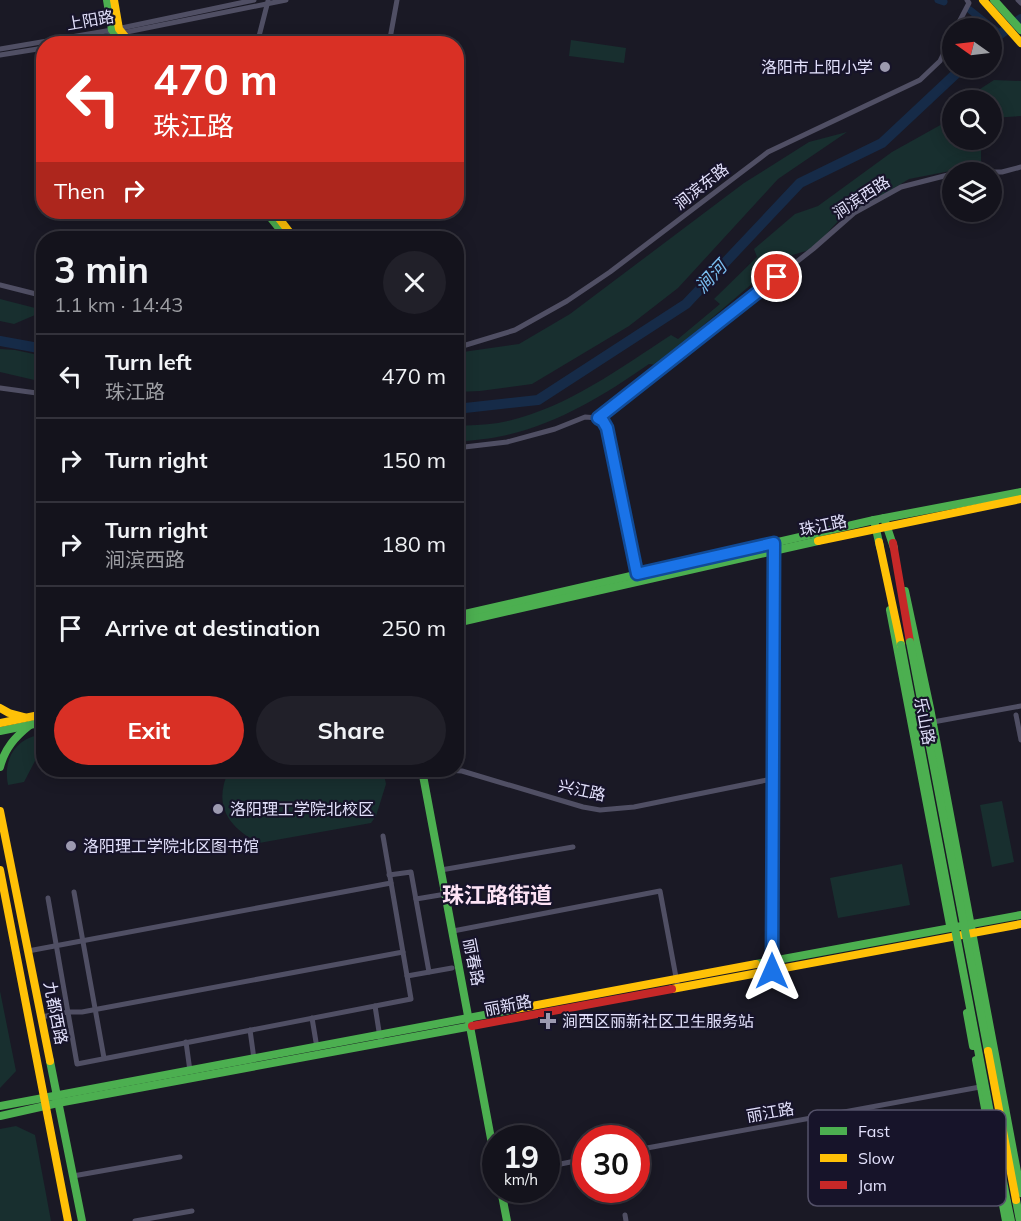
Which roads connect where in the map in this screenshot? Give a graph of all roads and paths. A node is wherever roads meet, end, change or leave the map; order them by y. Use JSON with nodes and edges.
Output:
{"nodes":[{"id":1,"x":107,"y":0,"type":"edge"},
{"id":2,"x":114,"y":0,"type":"edge"},
{"id":3,"x":254,"y":0,"type":"edge"},
{"id":4,"x":286,"y":0,"type":"edge"},
{"id":5,"x":397,"y":0,"type":"edge"},
{"id":6,"x":967,"y":0,"type":"edge"},
{"id":7,"x":983,"y":0,"type":"edge"},
{"id":8,"x":994,"y":0,"type":"edge"},
{"id":9,"x":268,"y":2,"type":"edge"},
{"id":10,"x":961,"y":18,"type":"edge"},
{"id":11,"x":1021,"y":30,"type":"edge"},
{"id":12,"x":117,"y":32,"type":"junction"},
{"id":13,"x":89,"y":36,"type":"edge"},
{"id":14,"x":100,"y":36,"type":"edge"},
{"id":15,"x":119,"y":36,"type":"edge"},
{"id":16,"x":122,"y":36,"type":"edge"},
{"id":17,"x":259,"y":36,"type":"edge"},
{"id":18,"x":390,"y":36,"type":"edge"},
{"id":19,"x":1021,"y":43,"type":"edge"},
{"id":20,"x":36,"y":44,"type":"edge"},
{"id":21,"x":0,"y":49,"type":"edge"},
{"id":22,"x":36,"y":49,"type":"edge"},
{"id":23,"x":0,"y":55,"type":"edge"},
{"id":24,"x":942,"y":58,"type":"edge"},
{"id":25,"x":1021,"y":167,"type":"edge"},
{"id":26,"x":1002,"y":172,"type":"edge"},
{"id":27,"x":942,"y":176,"type":"edge"},
{"id":28,"x":272,"y":219,"type":"edge"},
{"id":29,"x":279,"y":219,"type":"edge"},
{"id":30,"x":281,"y":231,"type":"edge"},
{"id":31,"x":289,"y":231,"type":"edge"},
{"id":32,"x":0,"y":285,"type":"edge"},
{"id":33,"x":36,"y":294,"type":"edge"},
{"id":34,"x":464,"y":346,"type":"edge"},
{"id":35,"x":0,"y":388,"type":"edge"},
{"id":36,"x":36,"y":393,"type":"edge"},
{"id":37,"x":598,"y":418,"type":"junction"},
{"id":38,"x":464,"y":447,"type":"edge"},
{"id":39,"x":1021,"y":492,"type":"edge"},
{"id":40,"x":1021,"y":499,"type":"edge"},
{"id":41,"x":885,"y":522,"type":"junction"},
{"id":42,"x":875,"y":524,"type":"junction"},
{"id":43,"x":879,"y":542,"type":"junction"},
{"id":44,"x":893,"y":543,"type":"junction"},
{"id":45,"x":774,"y":547,"type":"junction"},
{"id":46,"x":637,"y":574,"type":"junction"},
{"id":47,"x":464,"y":613,"type":"edge"},
{"id":48,"x":464,"y":621,"type":"edge"},
{"id":49,"x":905,"y":644,"type":"junction"},
{"id":50,"x":1021,"y":706,"type":"edge"},
{"id":51,"x":0,"y":708,"type":"edge"},
{"id":52,"x":1016,"y":716,"type":"dead end"},
{"id":53,"x":36,"y":718,"type":"edge"},
{"id":54,"x":28,"y":721,"type":"junction"},
{"id":55,"x":36,"y":722,"type":"edge"},
{"id":56,"x":933,"y":722,"type":"junction"},
{"id":57,"x":0,"y":723,"type":"edge"},
{"id":58,"x":0,"y":731,"type":"edge"},
{"id":59,"x":1021,"y":741,"type":"edge"},
{"id":60,"x":0,"y":767,"type":"edge"},
{"id":61,"x":464,"y":772,"type":"edge"},
{"id":62,"x":423,"y":777,"type":"edge"},
{"id":63,"x":772,"y":779,"type":"junction"},
{"id":64,"x":0,"y":812,"type":"edge"},
{"id":65,"x":383,"y":836,"type":"dead end"},
{"id":66,"x":573,"y":847,"type":"dead end"},
{"id":67,"x":0,"y":870,"type":"edge"},
{"id":68,"x":441,"y":870,"type":"junction"},
{"id":69,"x":389,"y":875,"type":"junction"},
{"id":70,"x":391,"y":883,"type":"junction"},
{"id":71,"x":74,"y":892,"type":"dead end"},
{"id":72,"x":446,"y":894,"type":"junction"},
{"id":73,"x":48,"y":898,"type":"dead end"},
{"id":74,"x":416,"y":899,"type":"junction"},
{"id":75,"x":1021,"y":915,"type":"edge"},
{"id":76,"x":1021,"y":924,"type":"edge"},
{"id":77,"x":453,"y":931,"type":"junction"},
{"id":78,"x":962,"y":932,"type":"junction"},
{"id":79,"x":83,"y":941,"type":"junction"},
{"id":80,"x":56,"y":946,"type":"junction"},
{"id":81,"x":28,"y":951,"type":"junction"},
{"id":82,"x":403,"y":952,"type":"junction"},
{"id":83,"x":772,"y":966,"type":"junction"},
{"id":84,"x":452,"y":968,"type":"dead end"},
{"id":85,"x":429,"y":972,"type":"junction"},
{"id":86,"x":407,"y":976,"type":"junction"},
{"id":87,"x":678,"y":984,"type":"junction"},
{"id":88,"x":375,"y":1006,"type":"junction"},
{"id":89,"x":95,"y":1009,"type":"junction"},
{"id":90,"x":68,"y":1012,"type":"junction"},
{"id":91,"x":42,"y":1017,"type":"junction"},
{"id":92,"x":312,"y":1018,"type":"junction"},
{"id":93,"x":470,"y":1023,"type":"junction"},
{"id":94,"x":250,"y":1030,"type":"junction"},
{"id":95,"x":380,"y":1039,"type":"junction"},
{"id":96,"x":186,"y":1042,"type":"junction"},
{"id":97,"x":317,"y":1051,"type":"junction"},
{"id":98,"x":104,"y":1058,"type":"junction"},
{"id":99,"x":254,"y":1062,"type":"junction"},
{"id":100,"x":191,"y":1074,"type":"junction"},
{"id":101,"x":980,"y":1087,"type":"junction"},
{"id":102,"x":57,"y":1099,"type":"junction"},
{"id":103,"x":45,"y":1101,"type":"junction"},
{"id":104,"x":0,"y":1106,"type":"edge"},
{"id":105,"x":854,"y":1110,"type":"edge"},
{"id":106,"x":984,"y":1110,"type":"edge"},
{"id":107,"x":991,"y":1110,"type":"edge"},
{"id":108,"x":993,"y":1110,"type":"edge"},
{"id":109,"x":997,"y":1110,"type":"edge"},
{"id":110,"x":997,"y":1110,"type":"edge"},
{"id":111,"x":1002,"y":1110,"type":"edge"},
{"id":112,"x":0,"y":1116,"type":"edge"},
{"id":113,"x":808,"y":1118,"type":"edge"},
{"id":114,"x":489,"y":1125,"type":"edge"},
{"id":115,"x":1006,"y":1127,"type":"edge"},
{"id":116,"x":650,"y":1147,"type":"edge"},
{"id":117,"x":1006,"y":1155,"type":"edge"},
{"id":118,"x":1006,"y":1155,"type":"edge"},
{"id":119,"x":180,"y":1157,"type":"dead end"},
{"id":120,"x":73,"y":1176,"type":"junction"},
{"id":121,"x":1006,"y":1186,"type":"edge"},
{"id":122,"x":1006,"y":1189,"type":"edge"},
{"id":123,"x":1021,"y":1193,"type":"edge"},
{"id":124,"x":504,"y":1203,"type":"edge"},
{"id":125,"x":1003,"y":1206,"type":"edge"},
{"id":126,"x":192,"y":1211,"type":"dead end"},
{"id":127,"x":68,"y":1221,"type":"edge"},
{"id":128,"x":82,"y":1221,"type":"edge"},
{"id":129,"x":135,"y":1221,"type":"edge"},
{"id":130,"x":507,"y":1221,"type":"edge"},
{"id":131,"x":1006,"y":1221,"type":"edge"},
{"id":132,"x":1012,"y":1221,"type":"edge"},
{"id":133,"x":1019,"y":1221,"type":"edge"}],
"edges":[{"from":1,"to":12,"type":"main road"},
{"from":2,"to":12,"type":"main road"},
{"from":3,"to":12,"type":"street","name":"上阳路"},
{"from":4,"to":9,"type":"street","name":"上阳路"},
{"from":5,"to":18,"type":"street"},
{"from":6,"to":10,"type":"street"},
{"from":7,"to":19,"type":"main road"},
{"from":8,"to":11,"type":"main road"},
{"from":9,"to":12,"type":"street","name":"上阳路"},
{"from":9,"to":17,"type":"street"},
{"from":12,"to":13,"type":"street","name":"上阳路"},
{"from":12,"to":14,"type":"street","name":"上阳路"},
{"from":12,"to":15,"type":"main road"},
{"from":12,"to":16,"type":"main road"},
{"from":20,"to":21,"type":"street","name":"上阳路"},
{"from":22,"to":23,"type":"street"},
{"from":24,"to":34,"type":"street","name":"涧滨东路"},
{"from":25,"to":26,"type":"street","name":"涧滨西路"},
{"from":27,"to":37,"type":"street","name":"涧滨西路"},
{"from":28,"to":30,"type":"main road"},
{"from":29,"to":31,"type":"main road"},
{"from":32,"to":33,"type":"street"},
{"from":35,"to":36,"type":"street"},
{"from":37,"to":38,"type":"street","name":"涧滨西路"},
{"from":37,"to":46,"type":"street"},
{"from":39,"to":41,"type":"main road","name":"珠江路"},
{"from":40,"to":41,"type":"main road","name":"珠江路"},
{"from":41,"to":42,"type":"main road","name":"珠江路"},
{"from":41,"to":44,"type":"main road","name":"乐山路"},
{"from":42,"to":43,"type":"main road","name":"乐山路"},
{"from":42,"to":45,"type":"main road","name":"珠江路"},
{"from":43,"to":49,"type":"main road"},
{"from":43,"to":78,"type":"main road","name":"乐山路"},
{"from":44,"to":49,"type":"main road"},
{"from":44,"to":56,"type":"main road","name":"乐山路"},
{"from":45,"to":46,"type":"main road","name":"珠江路"},
{"from":45,"to":48,"type":"main road","name":"珠江路"},
{"from":45,"to":63,"type":"street"},
{"from":46,"to":47,"type":"main road","name":"珠江路"},
{"from":49,"to":107,"type":"main road","bridge":true},
{"from":49,"to":109,"type":"main road","bridge":true},
{"from":50,"to":56,"type":"street"},
{"from":51,"to":54,"type":"main road"},
{"from":52,"to":59,"type":"street"},
{"from":53,"to":54,"type":"main road"},
{"from":54,"to":55,"type":"main road"},
{"from":54,"to":57,"type":"main road"},
{"from":54,"to":58,"type":"main road"},
{"from":54,"to":60,"type":"main road"},
{"from":56,"to":78,"type":"main road","name":"乐山路"},
{"from":61,"to":63,"type":"street","name":"兴江路"},
{"from":62,"to":68,"type":"main road","name":"丽春路"},
{"from":63,"to":83,"type":"street"},
{"from":64,"to":81,"type":"main road","name":"九都西路"},
{"from":65,"to":69,"type":"street"},
{"from":66,"to":68,"type":"street"},
{"from":67,"to":103,"type":"main road","name":"九都西路"},
{"from":68,"to":72,"type":"main road","name":"丽春路"},
{"from":69,"to":70,"type":"street"},
{"from":69,"to":74,"type":"street"},
{"from":70,"to":79,"type":"street"},
{"from":70,"to":82,"type":"street"},
{"from":71,"to":79,"type":"street"},
{"from":72,"to":74,"type":"street"},
{"from":72,"to":77,"type":"main road","name":"丽春路"},
{"from":73,"to":80,"type":"street"},
{"from":74,"to":85,"type":"street"},
{"from":75,"to":78,"type":"main road","name":"丽新路"},
{"from":76,"to":78,"type":"main road","name":"丽新路"},
{"from":77,"to":87,"type":"street"},
{"from":77,"to":93,"type":"main road","name":"丽春路"},
{"from":78,"to":83,"type":"main road","name":"丽新路"},
{"from":78,"to":101,"type":"main road","name":"乐山路"},
{"from":78,"to":108,"type":"main road","name":"乐山路"},
{"from":78,"to":110,"type":"main road","name":"乐山路"},
{"from":78,"to":111,"type":"main road","name":"乐山路"},
{"from":79,"to":80,"type":"street"},
{"from":79,"to":89,"type":"street"},
{"from":80,"to":81,"type":"street"},
{"from":80,"to":90,"type":"street"},
{"from":81,"to":91,"type":"main road","name":"九都西路"},
{"from":82,"to":86,"type":"street"},
{"from":82,"to":89,"type":"street"},
{"from":83,"to":87,"type":"main road","name":"丽新路"},
{"from":84,"to":85,"type":"street"},
{"from":85,"to":86,"type":"street"},
{"from":86,"to":88,"type":"street"},
{"from":87,"to":93,"type":"main road","name":"丽新路"},
{"from":88,"to":92,"type":"street"},
{"from":88,"to":95,"type":"street"},
{"from":89,"to":90,"type":"street"},
{"from":89,"to":98,"type":"street"},
{"from":90,"to":91,"type":"street"},
{"from":90,"to":98,"type":"street"},
{"from":91,"to":102,"type":"main road","name":"九都西路"},
{"from":92,"to":94,"type":"street"},
{"from":92,"to":97,"type":"street"},
{"from":93,"to":95,"type":"main road","name":"丽新路"},
{"from":93,"to":114,"type":"main road","name":"丽春路"},
{"from":94,"to":96,"type":"street"},
{"from":94,"to":99,"type":"street"},
{"from":95,"to":97,"type":"main road","name":"丽新路"},
{"from":96,"to":98,"type":"street"},
{"from":96,"to":100,"type":"street"},
{"from":97,"to":99,"type":"main road","name":"丽新路"},
{"from":99,"to":100,"type":"main road","name":"丽新路"},
{"from":100,"to":102,"type":"main road","name":"丽新路"},
{"from":101,"to":105,"type":"street","name":"丽江路"},
{"from":101,"to":106,"type":"main road","name":"乐山路"},
{"from":102,"to":103,"type":"main road","name":"丽新路"},
{"from":102,"to":120,"type":"main road","name":"九都西路"},
{"from":103,"to":104,"type":"main road","name":"丽新路"},
{"from":103,"to":112,"type":"main road","name":"丽新路"},
{"from":103,"to":127,"type":"main road","name":"九都西路"},
{"from":113,"to":116,"type":"street","name":"丽江路"},
{"from":115,"to":123,"type":"main road","name":"乐山路"},
{"from":117,"to":133,"type":"main road","bridge":true},
{"from":118,"to":133,"type":"main road","name":"乐山路"},
{"from":119,"to":120,"type":"street"},
{"from":120,"to":128,"type":"main road","name":"九都西路"},
{"from":121,"to":132,"type":"main road","name":"乐山路"},
{"from":122,"to":132,"type":"main road","bridge":true},
{"from":124,"to":130,"type":"main road"},
{"from":125,"to":131,"type":"main road","name":"乐山路"},
{"from":126,"to":129,"type":"street"}]}
